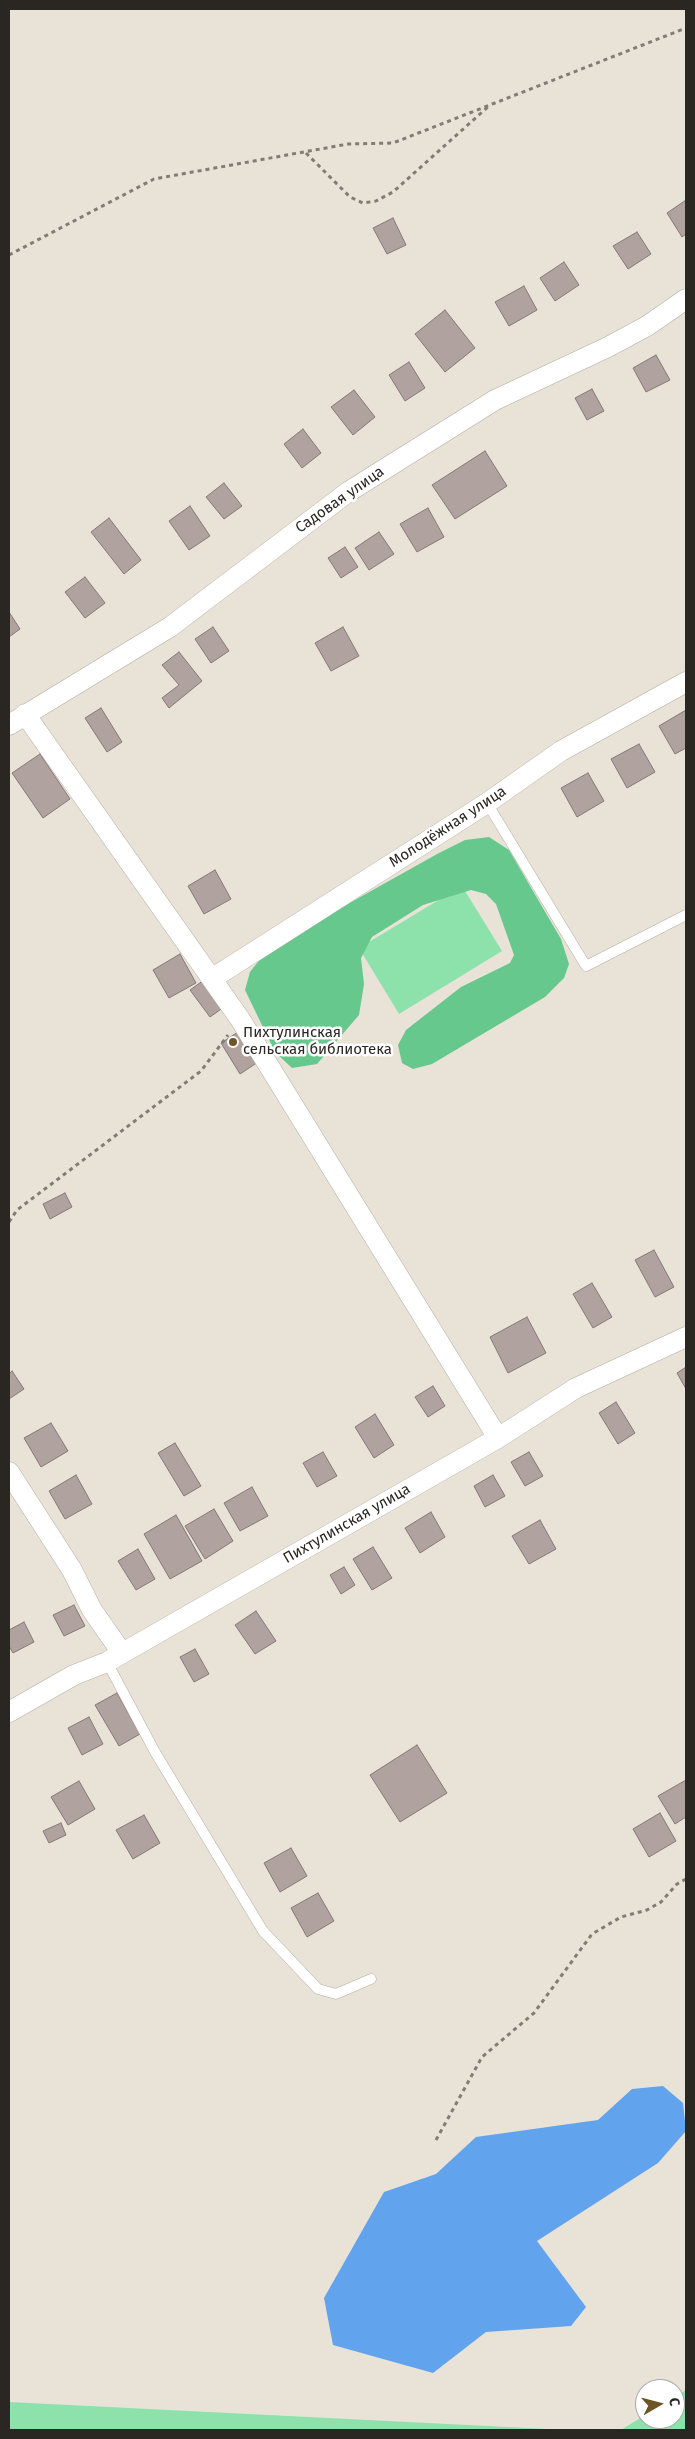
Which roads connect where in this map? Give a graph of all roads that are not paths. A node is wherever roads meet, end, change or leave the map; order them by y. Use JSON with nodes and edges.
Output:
{"nodes":[{"id":1,"x":686,"y":299,"type":"edge"},
{"id":2,"x":686,"y":682,"type":"edge"},
{"id":3,"x":17,"y":719,"type":"edge"},
{"id":4,"x":487,"y":804,"type":"junction"},
{"id":5,"x":686,"y":915,"type":"edge"},
{"id":6,"x":213,"y":978,"type":"junction"},
{"id":7,"x":686,"y":1337,"type":"edge"},
{"id":8,"x":498,"y":1438,"type":"junction"},
{"id":9,"x":9,"y":1472,"type":"edge"},
{"id":10,"x":114,"y":1658,"type":"junction"},
{"id":11,"x":9,"y":1712,"type":"edge"},
{"id":12,"x":371,"y":1978,"type":"dead end"}],
"edges":[{"from":1,"to":3,"type":"street","name":"Садовая улица"},
{"from":2,"to":4,"type":"street","name":"Молодёжная улица"},
{"from":3,"to":6,"type":"street"},
{"from":4,"to":5,"type":"lane"},
{"from":4,"to":6,"type":"street","name":"Молодёжная улица"},
{"from":6,"to":8,"type":"street"},
{"from":7,"to":8,"type":"street","name":"Пихтулинская улица"},
{"from":8,"to":10,"type":"street","name":"Пихтулинская улица"},
{"from":9,"to":10,"type":"street"},
{"from":10,"to":11,"type":"street","name":"Пихтулинская улица"},
{"from":10,"to":12,"type":"lane"}]}
